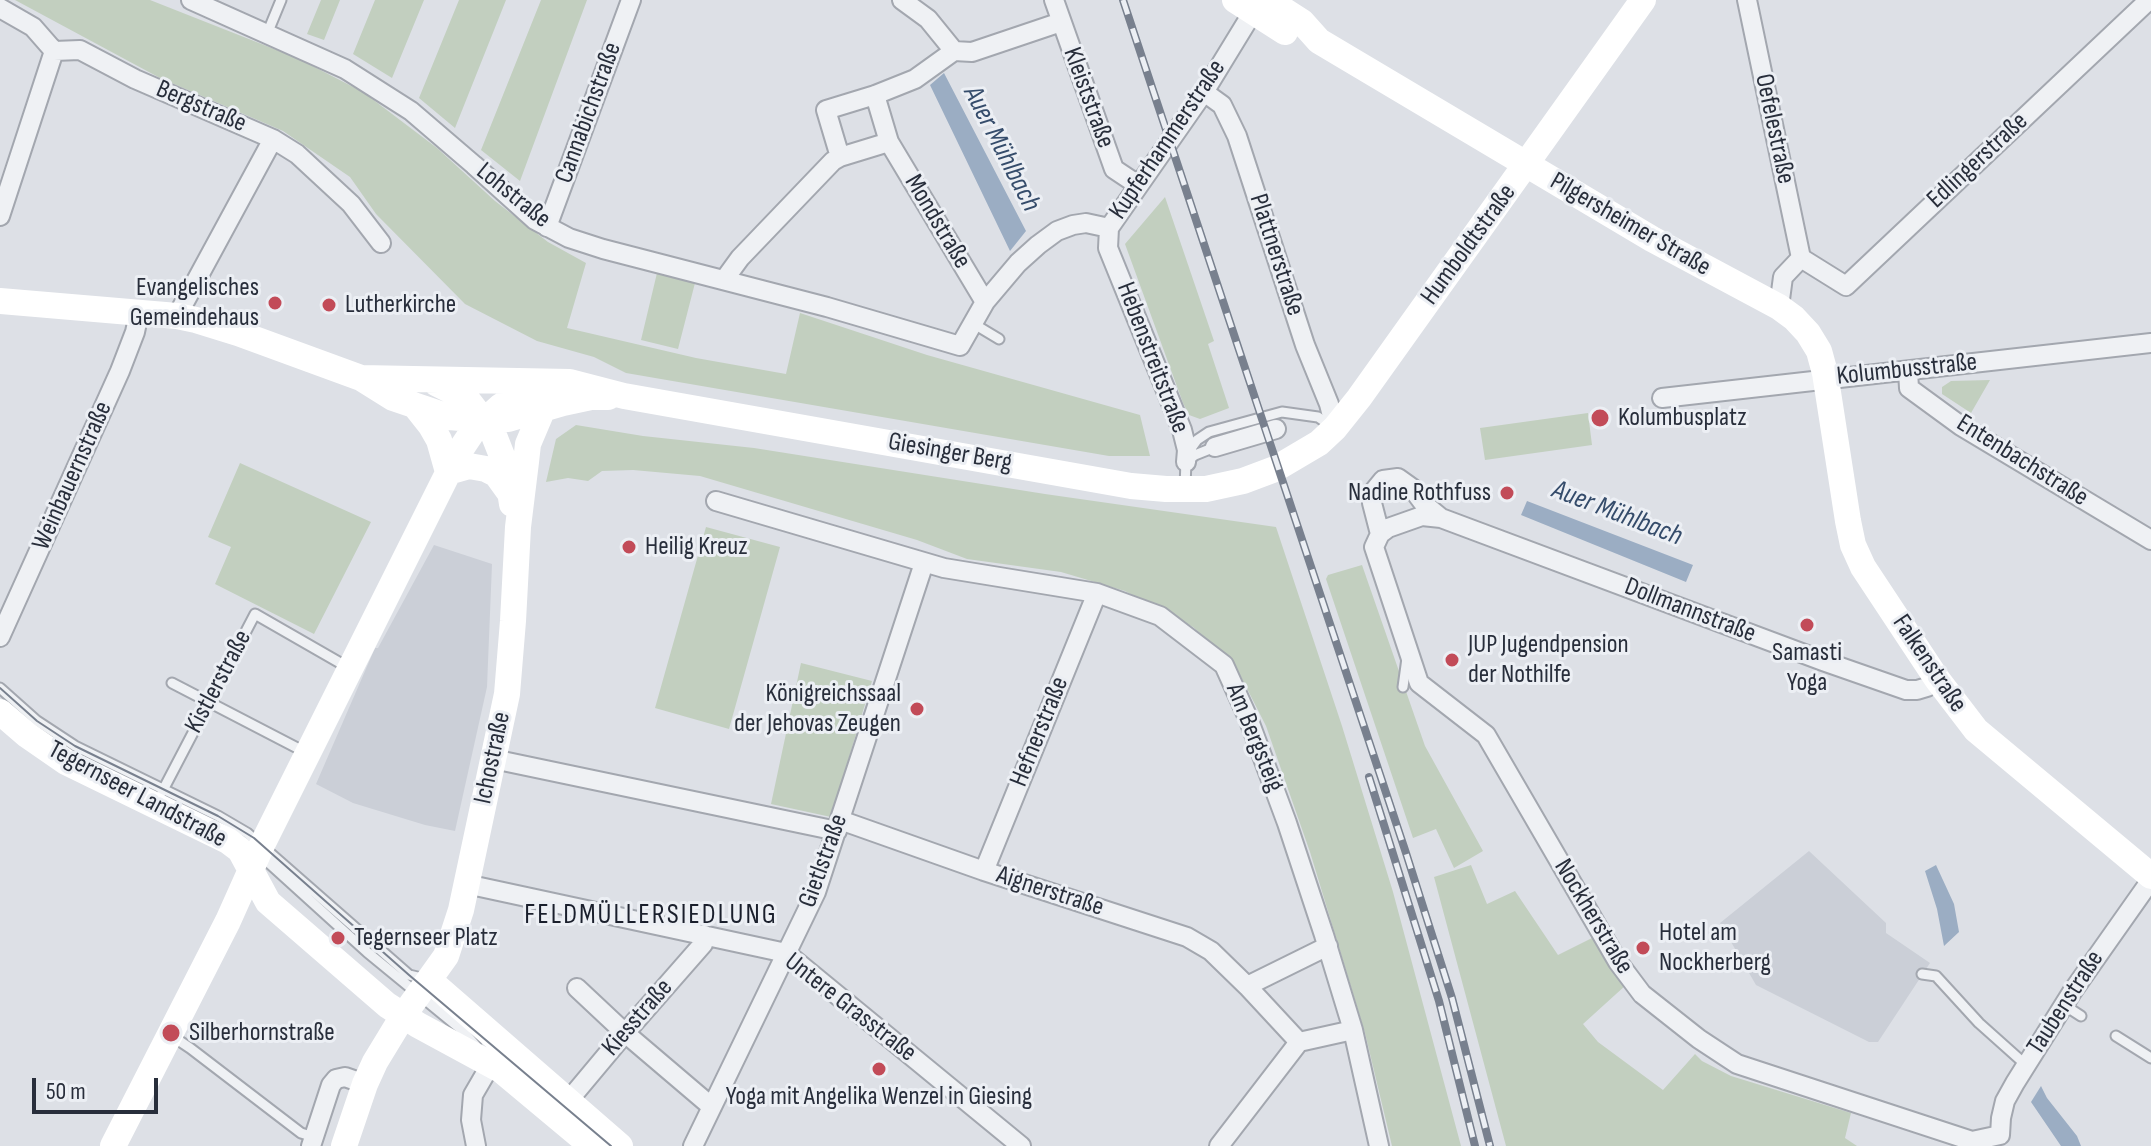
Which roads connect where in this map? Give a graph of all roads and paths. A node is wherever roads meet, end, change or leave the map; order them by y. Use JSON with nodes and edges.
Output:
{"nodes":[{"id":1,"x":191,"y":0,"type":"edge"},
{"id":2,"x":281,"y":0,"type":"edge"},
{"id":3,"x":631,"y":0,"type":"edge"},
{"id":4,"x":902,"y":0,"type":"edge"},
{"id":5,"x":1054,"y":0,"type":"edge"},
{"id":6,"x":1643,"y":0,"type":"edge"},
{"id":7,"x":1747,"y":0,"type":"edge"},
{"id":8,"x":2149,"y":0,"type":"edge"},
{"id":9,"x":1254,"y":3,"type":"edge"},
{"id":10,"x":0,"y":8,"type":"edge"},
{"id":11,"x":1061,"y":22,"type":"junction"},
{"id":12,"x":267,"y":34,"type":"junction"},
{"id":13,"x":54,"y":51,"type":"junction"},
{"id":14,"x":954,"y":51,"type":"junction"},
{"id":15,"x":1204,"y":92,"type":"junction"},
{"id":16,"x":875,"y":95,"type":"junction"},
{"id":17,"x":273,"y":139,"type":"junction"},
{"id":18,"x":889,"y":142,"type":"junction"},
{"id":19,"x":840,"y":157,"type":"junction"},
{"id":20,"x":1526,"y":165,"type":"junction"},
{"id":21,"x":1138,"y":185,"type":"junction"},
{"id":22,"x":0,"y":216,"type":"edge"},
{"id":23,"x":547,"y":227,"type":"junction"},
{"id":24,"x":1109,"y":228,"type":"junction"},
{"id":25,"x":381,"y":243,"type":"dead end"},
{"id":26,"x":1801,"y":258,"type":"junction"},
{"id":27,"x":724,"y":280,"type":"junction"},
{"id":28,"x":0,"y":301,"type":"edge"},
{"id":29,"x":985,"y":302,"type":"junction"},
{"id":30,"x":1779,"y":307,"type":"junction"},
{"id":31,"x":139,"y":313,"type":"junction"},
{"id":32,"x":177,"y":316,"type":"junction"},
{"id":33,"x":974,"y":324,"type":"junction"},
{"id":34,"x":999,"y":339,"type":"dead end"},
{"id":35,"x":2151,"y":343,"type":"edge"},
{"id":36,"x":960,"y":346,"type":"joint"},
{"id":37,"x":1908,"y":371,"type":"junction"},
{"id":38,"x":361,"y":378,"type":"junction"},
{"id":39,"x":1826,"y":379,"type":"junction"},
{"id":40,"x":427,"y":380,"type":"junction"},
{"id":41,"x":560,"y":381,"type":"junction"},
{"id":42,"x":624,"y":396,"type":"junction"},
{"id":43,"x":1662,"y":398,"type":"dead end"},
{"id":44,"x":416,"y":407,"type":"junction"},
{"id":45,"x":542,"y":411,"type":"junction"},
{"id":46,"x":1304,"y":414,"type":"junction"},
{"id":47,"x":485,"y":420,"type":"junction"},
{"id":48,"x":1335,"y":428,"type":"junction"},
{"id":49,"x":1276,"y":429,"type":"joint"},
{"id":50,"x":1215,"y":447,"type":"joint"},
{"id":51,"x":1186,"y":462,"type":"junction"},
{"id":52,"x":1275,"y":469,"type":"joint"},
{"id":53,"x":448,"y":472,"type":"junction"},
{"id":54,"x":1185,"y":489,"type":"junction"},
{"id":55,"x":509,"y":492,"type":"junction"},
{"id":56,"x":716,"y":501,"type":"dead end"},
{"id":57,"x":1441,"y":518,"type":"junction"},
{"id":58,"x":518,"y":527,"type":"junction"},
{"id":59,"x":1380,"y":534,"type":"junction"},
{"id":60,"x":2151,"y":540,"type":"edge"},
{"id":61,"x":924,"y":563,"type":"junction"},
{"id":62,"x":1097,"y":593,"type":"junction"},
{"id":63,"x":0,"y":637,"type":"edge"},
{"id":64,"x":1408,"y":649,"type":"junction"},
{"id":65,"x":351,"y":669,"type":"junction"},
{"id":66,"x":1937,"y":679,"type":"junction"},
{"id":67,"x":172,"y":683,"type":"dead end"},
{"id":68,"x":1403,"y":687,"type":"dead end"},
{"id":69,"x":0,"y":688,"type":"edge"},
{"id":70,"x":0,"y":701,"type":"edge"},
{"id":71,"x":209,"y":702,"type":"junction"},
{"id":72,"x":0,"y":712,"type":"edge"},
{"id":73,"x":308,"y":753,"type":"junction"},
{"id":74,"x":493,"y":759,"type":"junction"},
{"id":75,"x":159,"y":797,"type":"junction"},
{"id":76,"x":838,"y":825,"type":"junction"},
{"id":77,"x":257,"y":856,"type":"junction"},
{"id":78,"x":984,"y":871,"type":"junction"},
{"id":79,"x":2151,"y":878,"type":"edge"},
{"id":80,"x":466,"y":884,"type":"junction"},
{"id":81,"x":705,"y":935,"type":"junction"},
{"id":82,"x":1328,"y":946,"type":"junction"},
{"id":83,"x":786,"y":953,"type":"junction"},
{"id":84,"x":1922,"y":974,"type":"dead end"},
{"id":85,"x":1247,"y":986,"type":"junction"},
{"id":86,"x":577,"y":988,"type":"dead end"},
{"id":87,"x":417,"y":997,"type":"junction"},
{"id":88,"x":2064,"y":1005,"type":"junction"},
{"id":89,"x":2081,"y":1016,"type":"dead end"},
{"id":90,"x":1353,"y":1030,"type":"junction"},
{"id":91,"x":625,"y":1033,"type":"junction"},
{"id":92,"x":169,"y":1035,"type":"junction"},
{"id":93,"x":2116,"y":1036,"type":"dead end"},
{"id":94,"x":1299,"y":1042,"type":"junction"},
{"id":95,"x":2151,"y":1058,"type":"edge"},
{"id":96,"x":2026,"y":1065,"type":"junction"},
{"id":97,"x":493,"y":1066,"type":"junction"},
{"id":98,"x":365,"y":1084,"type":"junction"},
{"id":99,"x":569,"y":1100,"type":"junction"},
{"id":100,"x":712,"y":1107,"type":"junction"},
{"id":101,"x":2005,"y":1140,"type":"edge"},
{"id":102,"x":313,"y":1141,"type":"edge"},
{"id":103,"x":113,"y":1146,"type":"edge"},
{"id":104,"x":344,"y":1146,"type":"edge"},
{"id":105,"x":476,"y":1146,"type":"edge"},
{"id":106,"x":592,"y":1146,"type":"edge"},
{"id":107,"x":620,"y":1146,"type":"edge"},
{"id":108,"x":693,"y":1146,"type":"edge"},
{"id":109,"x":1021,"y":1146,"type":"edge"},
{"id":110,"x":1219,"y":1146,"type":"edge"},
{"id":111,"x":1379,"y":1146,"type":"edge"}],
"edges":[{"from":1,"to":12,"type":"street","name":"Lohstraße"},
{"from":2,"to":12,"type":"lane"},
{"from":3,"to":23,"type":"street","name":"Cannabichstraße"},
{"from":4,"to":14,"type":"street"},
{"from":5,"to":11,"type":"street","name":"Kleiststraße"},
{"from":6,"to":20,"type":"main road","name":"Humboldtstraße"},
{"from":7,"to":26,"type":"street","name":"Oefelestraße"},
{"from":8,"to":26,"type":"street","name":"Edlingerstraße"},
{"from":9,"to":15,"type":"street","name":"Kupferhammerstraße"},
{"from":9,"to":20,"type":"main road","name":"Pilgersheimer Straße"},
{"from":10,"to":13,"type":"street"},
{"from":11,"to":14,"type":"street"},
{"from":11,"to":21,"type":"street","name":"Kleiststraße"},
{"from":12,"to":23,"type":"street","name":"Lohstraße"},
{"from":13,"to":17,"type":"street","name":"Bergstraße"},
{"from":13,"to":22,"type":"street"},
{"from":14,"to":16,"type":"street"},
{"from":15,"to":21,"type":"street","name":"Kupferhammerstraße"},
{"from":15,"to":48,"type":"street","name":"Plattnerstraße"},
{"from":16,"to":18,"type":"street","name":"Mondstraße"},
{"from":16,"to":19,"type":"street"},
{"from":17,"to":25,"type":"street","name":"Bergstraße"},
{"from":17,"to":32,"type":"street"},
{"from":18,"to":19,"type":"street"},
{"from":18,"to":29,"type":"street","name":"Mondstraße"},
{"from":19,"to":27,"type":"street"},
{"from":20,"to":30,"type":"main road","name":"Pilgersheimer Straße"},
{"from":20,"to":48,"type":"main road","name":"Humboldtstraße"},
{"from":21,"to":24,"type":"street","name":"Kupferhammerstraße"},
{"from":23,"to":27,"type":"street","name":"Lohstraße"},
{"from":24,"to":29,"type":"street","name":"Kupferhammerstraße"},
{"from":24,"to":51,"type":"street","name":"Hebenstreitstraße"},
{"from":26,"to":30,"type":"street"},
{"from":27,"to":36,"type":"street","name":"Lohstraße"},
{"from":28,"to":31,"type":"main road"},
{"from":29,"to":33,"type":"street","name":"Kupferhammerstraße"},
{"from":30,"to":39,"type":"main road","name":"Pilgersheimer Straße"},
{"from":31,"to":32,"type":"main road"},
{"from":31,"to":63,"type":"street","name":"Weinbauernstraße"},
{"from":32,"to":38,"type":"main road"},
{"from":33,"to":34,"type":"lane"},
{"from":33,"to":36,"type":"street","name":"Kupferhammerstraße"},
{"from":35,"to":37,"type":"street","name":"Kolumbusstraße"},
{"from":37,"to":39,"type":"street","name":"Kolumbusstraße"},
{"from":37,"to":60,"type":"street","name":"Entenbachstraße"},
{"from":38,"to":40,"type":"main road","name":"Giesinger Berg"},
{"from":38,"to":44,"type":"main road","name":"Giesinger Berg"},
{"from":39,"to":43,"type":"street","name":"Kolumbusstraße"},
{"from":39,"to":66,"type":"main road","name":"Falkenstraße"},
{"from":40,"to":41,"type":"main road","name":"Giesinger Berg"},
{"from":40,"to":47,"type":"main road","name":"Ichostraße"},
{"from":41,"to":42,"type":"main road","name":"Giesinger Berg"},
{"from":41,"to":47,"type":"main road"},
{"from":42,"to":45,"type":"main road","name":"Giesinger Berg"},
{"from":42,"to":54,"type":"main road","name":"Giesinger Berg"},
{"from":44,"to":47,"type":"main road","name":"Giesinger Berg"},
{"from":44,"to":53,"type":"main road"},
{"from":45,"to":47,"type":"main road","name":"Giesinger Berg"},
{"from":45,"to":58,"type":"main road","name":"Ichostraße"},
{"from":46,"to":48,"type":"lane"},
{"from":46,"to":49,"type":"lane"},
{"from":46,"to":51,"type":"lane"},
{"from":47,"to":53,"type":"main road"},
{"from":47,"to":55,"type":"main road","name":"Ichostraße"},
{"from":48,"to":52,"type":"main road","name":"Humboldtstraße"},
{"from":49,"to":50,"type":"street"},
{"from":50,"to":51,"type":"lane"},
{"from":51,"to":54,"type":"lane","name":"Hebenstreitstraße"},
{"from":52,"to":54,"type":"main road","name":"Giesinger Berg"},
{"from":53,"to":55,"type":"main road"},
{"from":53,"to":65,"type":"main road"},
{"from":55,"to":58,"type":"main road","name":"Ichostraße"},
{"from":56,"to":61,"type":"street","name":"Am Bergsteig"},
{"from":57,"to":59,"type":"street","name":"Dollmannstraße"},
{"from":57,"to":59,"type":"street","name":"Dollmannstraße"},
{"from":57,"to":66,"type":"street","name":"Dollmannstraße"},
{"from":58,"to":74,"type":"main road","name":"Ichostraße"},
{"from":59,"to":64,"type":"street","name":"Nockherstraße"},
{"from":61,"to":62,"type":"street","name":"Am Bergsteig"},
{"from":61,"to":76,"type":"street","name":"Gietlstraße"},
{"from":62,"to":78,"type":"street","name":"Hefnerstraße"},
{"from":62,"to":82,"type":"street","name":"Am Bergsteig"},
{"from":64,"to":68,"type":"lane"},
{"from":64,"to":101,"type":"street","name":"Nockherstraße"},
{"from":65,"to":71,"type":"lane","name":"Kistlerstraße"},
{"from":65,"to":73,"type":"main road"},
{"from":66,"to":79,"type":"main road","name":"Falkenstraße"},
{"from":67,"to":71,"type":"lane"},
{"from":69,"to":75,"type":"lane"},
{"from":70,"to":75,"type":"lane"},
{"from":71,"to":73,"type":"lane"},
{"from":71,"to":75,"type":"lane","name":"Kistlerstraße"},
{"from":72,"to":75,"type":"main road","name":"Tegernseer Landstraße"},
{"from":73,"to":77,"type":"main road"},
{"from":74,"to":76,"type":"street","name":"Aignerstraße"},
{"from":74,"to":80,"type":"main road","name":"Ichostraße"},
{"from":75,"to":77,"type":"main road","name":"Tegernseer Landstraße"},
{"from":76,"to":78,"type":"street","name":"Aignerstraße"},
{"from":76,"to":83,"type":"street","name":"Gietlstraße"},
{"from":77,"to":87,"type":"lane"},
{"from":77,"to":87,"type":"lane"},
{"from":77,"to":87,"type":"main road","name":"Tegernseer Landstraße"},
{"from":77,"to":92,"type":"main road"},
{"from":78,"to":85,"type":"street","name":"Aignerstraße"},
{"from":79,"to":88,"type":"street","name":"Taubenstraße"},
{"from":80,"to":81,"type":"street","name":"Untere Grasstraße"},
{"from":80,"to":87,"type":"main road","name":"Ichostraße"},
{"from":81,"to":83,"type":"street","name":"Untere Grasstraße"},
{"from":81,"to":91,"type":"street","name":"Kiesstraße"},
{"from":82,"to":85,"type":"street"},
{"from":82,"to":90,"type":"street","name":"Am Bergsteig"},
{"from":83,"to":100,"type":"street","name":"Gietlstraße"},
{"from":83,"to":109,"type":"street","name":"Untere Grasstraße"},
{"from":84,"to":96,"type":"lane"},
{"from":85,"to":94,"type":"street","name":"Aignerstraße"},
{"from":86,"to":91,"type":"street"},
{"from":87,"to":97,"type":"main road"},
{"from":87,"to":98,"type":"main road","name":"Ichostraße"},
{"from":87,"to":99,"type":"main road"},
{"from":88,"to":89,"type":"lane"},
{"from":88,"to":96,"type":"street","name":"Taubenstraße"},
{"from":90,"to":94,"type":"street"},
{"from":90,"to":111,"type":"street","name":"Am Bergsteig"},
{"from":91,"to":99,"type":"street","name":"Kiesstraße"},
{"from":91,"to":100,"type":"street"},
{"from":92,"to":102,"type":"lane"},
{"from":92,"to":103,"type":"main road"},
{"from":93,"to":95,"type":"lane"},
{"from":94,"to":110,"type":"street"},
{"from":96,"to":101,"type":"street","name":"Taubenstraße"},
{"from":97,"to":105,"type":"street"},
{"from":97,"to":106,"type":"main road"},
{"from":98,"to":102,"type":"street"},
{"from":98,"to":104,"type":"main road","name":"Ichostraße"},
{"from":99,"to":107,"type":"main road"},
{"from":100,"to":108,"type":"street","name":"Gietlstraße"},
{"from":102,"to":104,"type":"street"}]}
